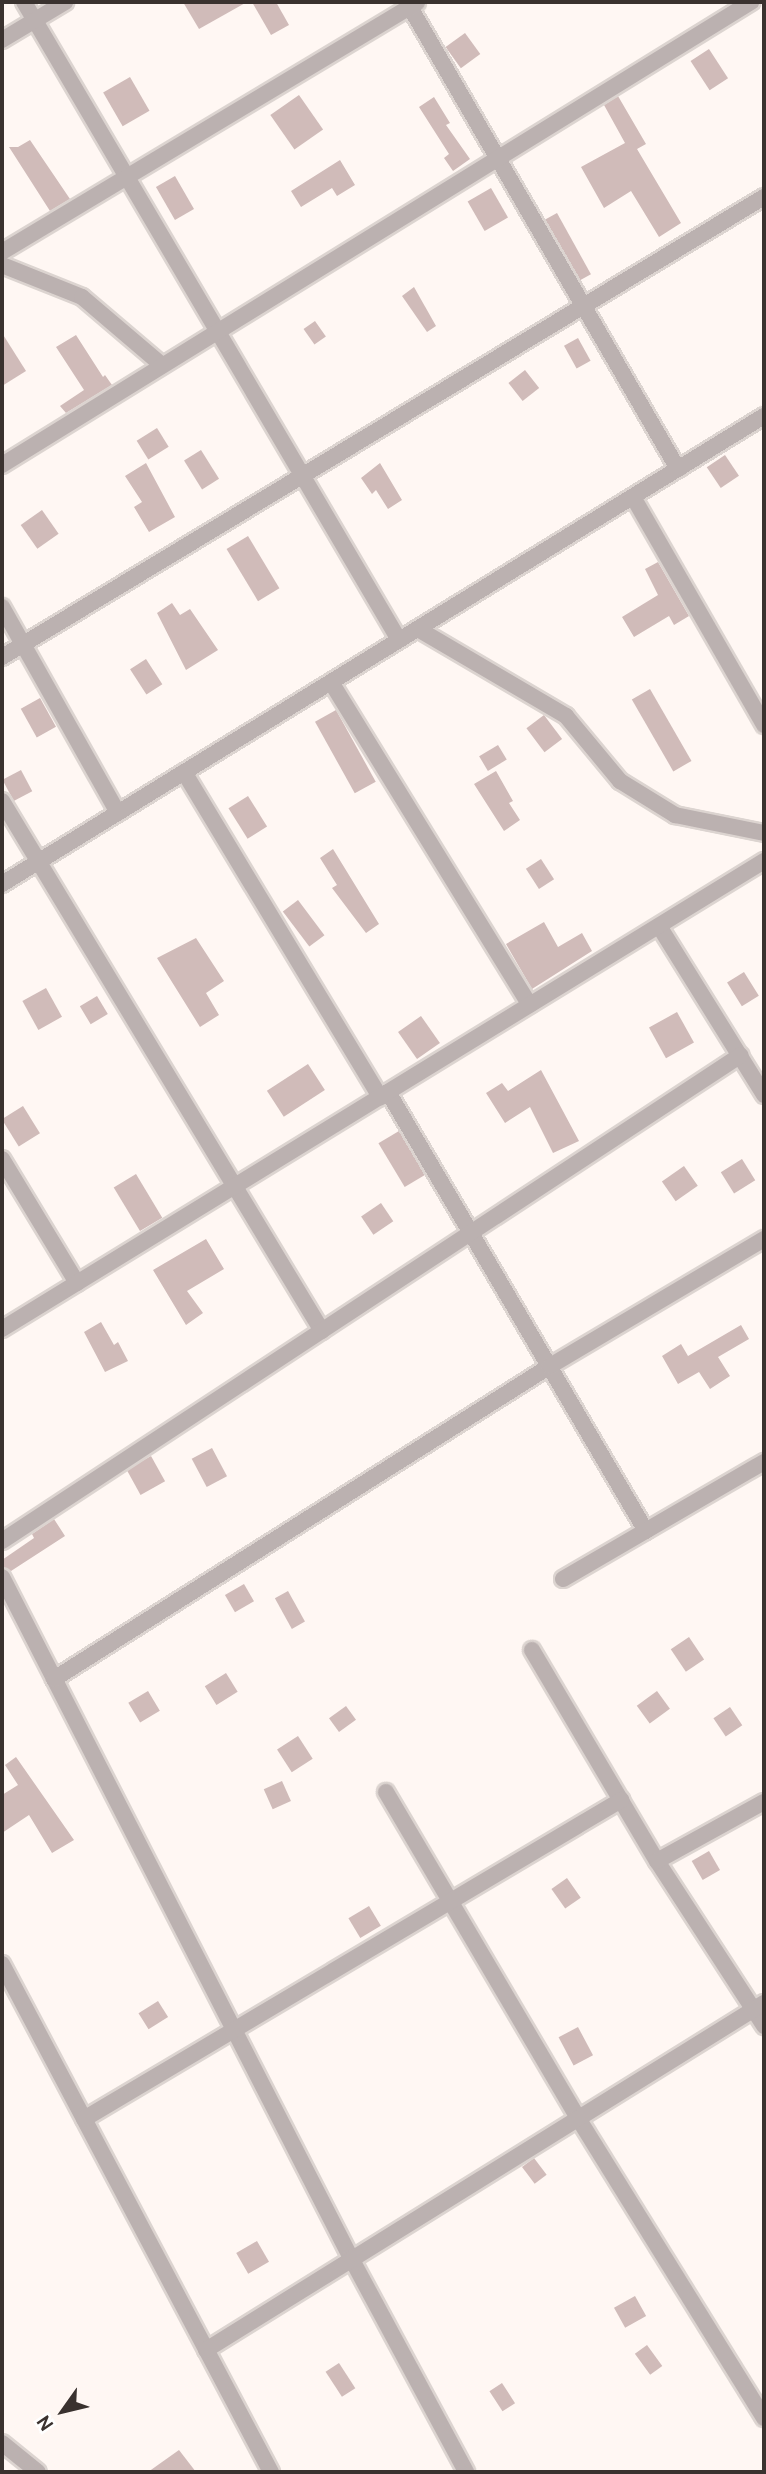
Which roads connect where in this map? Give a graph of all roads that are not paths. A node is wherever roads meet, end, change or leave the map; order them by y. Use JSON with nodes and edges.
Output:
{"nodes":[{"id":1,"x":24,"y":2,"type":"edge"},
{"id":2,"x":65,"y":2,"type":"edge"},
{"id":3,"x":751,"y":2,"type":"edge"},
{"id":4,"x":412,"y":4,"type":"edge"},
{"id":5,"x":35,"y":20,"type":"junction"},
{"id":6,"x":2,"y":40,"type":"edge"},
{"id":7,"x":498,"y":158,"type":"junction"},
{"id":8,"x":127,"y":177,"type":"junction"},
{"id":9,"x":764,"y":197,"type":"edge"},
{"id":10,"x":2,"y":253,"type":"edge"},
{"id":11,"x":2,"y":265,"type":"edge"},
{"id":12,"x":584,"y":306,"type":"junction"},
{"id":13,"x":217,"y":331,"type":"junction"},
{"id":14,"x":162,"y":365,"type":"junction"},
{"id":15,"x":764,"y":416,"type":"edge"},
{"id":16,"x":2,"y":465,"type":"edge"},
{"id":17,"x":678,"y":469,"type":"junction"},
{"id":18,"x":302,"y":475,"type":"junction"},
{"id":19,"x":633,"y":497,"type":"junction"},
{"id":20,"x":2,"y":607,"type":"edge"},
{"id":21,"x":418,"y":629,"type":"junction"},
{"id":22,"x":399,"y":640,"type":"junction"},
{"id":23,"x":23,"y":644,"type":"junction"},
{"id":24,"x":2,"y":657,"type":"edge"},
{"id":25,"x":331,"y":682,"type":"junction"},
{"id":26,"x":764,"y":725,"type":"edge"},
{"id":27,"x":184,"y":772,"type":"junction"},
{"id":28,"x":2,"y":800,"type":"edge"},
{"id":29,"x":118,"y":813,"type":"junction"},
{"id":30,"x":764,"y":833,"type":"edge"},
{"id":31,"x":764,"y":861,"type":"edge"},
{"id":32,"x":39,"y":862,"type":"junction"},
{"id":33,"x":2,"y":884,"type":"edge"},
{"id":34,"x":659,"y":926,"type":"junction"},
{"id":35,"x":530,"y":1004,"type":"junction"},
{"id":36,"x":741,"y":1055,"type":"junction"},
{"id":37,"x":384,"y":1094,"type":"junction"},
{"id":38,"x":764,"y":1095,"type":"edge"},
{"id":39,"x":2,"y":1158,"type":"edge"},
{"id":40,"x":234,"y":1186,"type":"junction"},
{"id":41,"x":472,"y":1232,"type":"junction"},
{"id":42,"x":764,"y":1239,"type":"edge"},
{"id":43,"x":77,"y":1283,"type":"junction"},
{"id":44,"x":2,"y":1329,"type":"edge"},
{"id":45,"x":322,"y":1331,"type":"junction"},
{"id":46,"x":550,"y":1366,"type":"junction"},
{"id":47,"x":764,"y":1462,"type":"edge"},
{"id":48,"x":646,"y":1531,"type":"junction"},
{"id":49,"x":2,"y":1541,"type":"edge"},
{"id":50,"x":2,"y":1577,"type":"edge"},
{"id":51,"x":563,"y":1579,"type":"dead end"},
{"id":52,"x":532,"y":1650,"type":"dead end"},
{"id":53,"x":54,"y":1679,"type":"junction"},
{"id":54,"x":386,"y":1792,"type":"dead end"},
{"id":55,"x":621,"y":1800,"type":"junction"},
{"id":56,"x":764,"y":1802,"type":"edge"},
{"id":57,"x":657,"y":1861,"type":"junction"},
{"id":58,"x":451,"y":1902,"type":"junction"},
{"id":59,"x":2,"y":1964,"type":"edge"},
{"id":60,"x":759,"y":2006,"type":"edge"},
{"id":61,"x":764,"y":2026,"type":"edge"},
{"id":62,"x":234,"y":2030,"type":"junction"},
{"id":63,"x":578,"y":2118,"type":"junction"},
{"id":64,"x":83,"y":2119,"type":"junction"},
{"id":65,"x":351,"y":2258,"type":"junction"},
{"id":66,"x":206,"y":2350,"type":"junction"},
{"id":67,"x":764,"y":2418,"type":"edge"},
{"id":68,"x":2,"y":2443,"type":"edge"},
{"id":69,"x":38,"y":2472,"type":"edge"},
{"id":70,"x":271,"y":2472,"type":"edge"},
{"id":71,"x":466,"y":2472,"type":"edge"}],
"edges":[{"from":1,"to":5,"type":"street"},
{"from":2,"to":5,"type":"street"},
{"from":3,"to":7,"type":"street"},
{"from":4,"to":7,"type":"street"},
{"from":4,"to":8,"type":"street"},
{"from":5,"to":6,"type":"street"},
{"from":5,"to":8,"type":"street"},
{"from":7,"to":12,"type":"street"},
{"from":7,"to":13,"type":"street"},
{"from":8,"to":10,"type":"street"},
{"from":8,"to":13,"type":"street"},
{"from":9,"to":12,"type":"street"},
{"from":11,"to":14,"type":"street"},
{"from":12,"to":17,"type":"street"},
{"from":12,"to":18,"type":"street"},
{"from":13,"to":14,"type":"street"},
{"from":13,"to":18,"type":"street"},
{"from":14,"to":16,"type":"street"},
{"from":15,"to":17,"type":"street"},
{"from":17,"to":19,"type":"street"},
{"from":18,"to":22,"type":"street"},
{"from":18,"to":23,"type":"street"},
{"from":19,"to":21,"type":"street"},
{"from":19,"to":26,"type":"street"},
{"from":20,"to":23,"type":"street"},
{"from":21,"to":22,"type":"street"},
{"from":21,"to":30,"type":"street"},
{"from":22,"to":25,"type":"street"},
{"from":23,"to":24,"type":"street"},
{"from":23,"to":29,"type":"street"},
{"from":25,"to":27,"type":"street"},
{"from":25,"to":35,"type":"street"},
{"from":27,"to":29,"type":"street"},
{"from":27,"to":37,"type":"street"},
{"from":28,"to":32,"type":"street"},
{"from":29,"to":32,"type":"street"},
{"from":31,"to":34,"type":"street"},
{"from":32,"to":33,"type":"street"},
{"from":32,"to":40,"type":"street"},
{"from":34,"to":35,"type":"street"},
{"from":34,"to":36,"type":"street"},
{"from":35,"to":37,"type":"street"},
{"from":36,"to":38,"type":"street"},
{"from":36,"to":41,"type":"street"},
{"from":37,"to":40,"type":"street"},
{"from":37,"to":41,"type":"street"},
{"from":39,"to":43,"type":"street"},
{"from":40,"to":43,"type":"street"},
{"from":40,"to":45,"type":"street"},
{"from":41,"to":45,"type":"street"},
{"from":41,"to":46,"type":"street"},
{"from":42,"to":46,"type":"street"},
{"from":43,"to":44,"type":"street"},
{"from":45,"to":49,"type":"street"},
{"from":46,"to":48,"type":"street"},
{"from":46,"to":53,"type":"street"},
{"from":47,"to":48,"type":"street"},
{"from":48,"to":51,"type":"street"},
{"from":50,"to":53,"type":"street"},
{"from":52,"to":55,"type":"street"},
{"from":53,"to":62,"type":"street"},
{"from":54,"to":58,"type":"street"},
{"from":55,"to":57,"type":"street"},
{"from":55,"to":58,"type":"street"},
{"from":56,"to":57,"type":"street"},
{"from":57,"to":60,"type":"street"},
{"from":58,"to":62,"type":"street"},
{"from":58,"to":63,"type":"street"},
{"from":59,"to":64,"type":"street"},
{"from":60,"to":61,"type":"street"},
{"from":60,"to":63,"type":"street"},
{"from":62,"to":64,"type":"street"},
{"from":62,"to":65,"type":"street"},
{"from":63,"to":65,"type":"street"},
{"from":63,"to":67,"type":"street"},
{"from":64,"to":66,"type":"street"},
{"from":65,"to":66,"type":"street"},
{"from":65,"to":71,"type":"street"},
{"from":66,"to":70,"type":"street"},
{"from":68,"to":69,"type":"street"}]}
